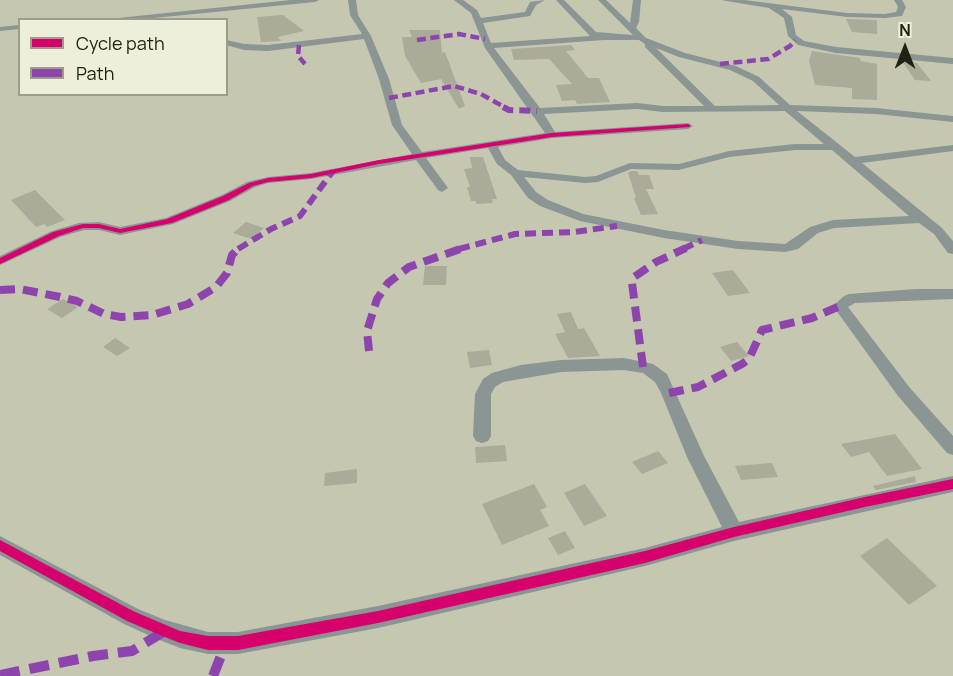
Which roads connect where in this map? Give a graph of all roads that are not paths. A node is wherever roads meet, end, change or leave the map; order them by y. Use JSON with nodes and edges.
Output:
{"nodes":[{"id":1,"x":315,"y":0,"type":"edge"},
{"id":2,"x":352,"y":0,"type":"edge"},
{"id":3,"x":458,"y":0,"type":"edge"},
{"id":4,"x":542,"y":0,"type":"edge"},
{"id":5,"x":560,"y":0,"type":"edge"},
{"id":6,"x":602,"y":0,"type":"edge"},
{"id":7,"x":637,"y":0,"type":"edge"},
{"id":8,"x":725,"y":0,"type":"edge"},
{"id":9,"x":898,"y":0,"type":"edge"},
{"id":10,"x":826,"y":3,"type":"dead end"},
{"id":11,"x":848,"y":5,"type":"dead end"},
{"id":12,"x":772,"y":6,"type":"junction"},
{"id":13,"x":804,"y":10,"type":"junction"},
{"id":14,"x":203,"y":15,"type":"edge"},
{"id":15,"x":787,"y":15,"type":"junction"},
{"id":16,"x":846,"y":15,"type":"junction"},
{"id":17,"x":143,"y":18,"type":"edge"},
{"id":18,"x":479,"y":21,"type":"junction"},
{"id":19,"x":18,"y":27,"type":"edge"},
{"id":20,"x":0,"y":29,"type":"edge"},
{"id":21,"x":631,"y":29,"type":"junction"},
{"id":22,"x":367,"y":36,"type":"junction"},
{"id":23,"x":604,"y":37,"type":"junction"},
{"id":24,"x":641,"y":39,"type":"junction"},
{"id":25,"x":228,"y":43,"type":"edge"},
{"id":26,"x":488,"y":46,"type":"junction"},
{"id":27,"x":953,"y":62,"type":"edge"},
{"id":28,"x":712,"y":108,"type":"junction"},
{"id":29,"x":789,"y":109,"type":"junction"},
{"id":30,"x":537,"y":111,"type":"junction"},
{"id":31,"x":953,"y":119,"type":"edge"},
{"id":32,"x":688,"y":126,"type":"dead end"},
{"id":33,"x":552,"y":135,"type":"junction"},
{"id":34,"x":491,"y":144,"type":"junction"},
{"id":35,"x":834,"y":147,"type":"junction"},
{"id":36,"x":953,"y":148,"type":"edge"},
{"id":37,"x":418,"y":156,"type":"junction"},
{"id":38,"x":853,"y":161,"type":"junction"},
{"id":39,"x":515,"y":173,"type":"junction"},
{"id":40,"x":442,"y":188,"type":"dead end"},
{"id":41,"x":921,"y":219,"type":"junction"},
{"id":42,"x":953,"y":230,"type":"edge"},
{"id":43,"x":938,"y":231,"type":"junction"},
{"id":44,"x":953,"y":250,"type":"edge"},
{"id":45,"x":0,"y":261,"type":"edge"},
{"id":46,"x":953,"y":294,"type":"edge"},
{"id":47,"x":482,"y":436,"type":"dead end"},
{"id":48,"x":953,"y":448,"type":"edge"},
{"id":49,"x":953,"y":484,"type":"edge"},
{"id":50,"x":734,"y":532,"type":"junction"},
{"id":51,"x":0,"y":545,"type":"edge"}],
"edges":[{"from":1,"to":14,"type":"street"},
{"from":2,"to":22,"type":"street"},
{"from":3,"to":18,"type":"street"},
{"from":4,"to":18,"type":"street"},
{"from":5,"to":23,"type":"street"},
{"from":6,"to":21,"type":"street"},
{"from":7,"to":21,"type":"street"},
{"from":8,"to":12,"type":"street"},
{"from":9,"to":16,"type":"street"},
{"from":10,"to":13,"type":"street"},
{"from":11,"to":16,"type":"street"},
{"from":12,"to":13,"type":"street"},
{"from":12,"to":15,"type":"street"},
{"from":13,"to":15,"type":"street"},
{"from":13,"to":16,"type":"street"},
{"from":14,"to":17,"type":"street"},
{"from":15,"to":27,"type":"street"},
{"from":18,"to":26,"type":"street"},
{"from":19,"to":20,"type":"street"},
{"from":21,"to":24,"type":"street"},
{"from":22,"to":25,"type":"street"},
{"from":22,"to":37,"type":"street"},
{"from":23,"to":24,"type":"street"},
{"from":23,"to":26,"type":"street"},
{"from":24,"to":28,"type":"street"},
{"from":24,"to":29,"type":"street"},
{"from":26,"to":30,"type":"street"},
{"from":28,"to":29,"type":"street"},
{"from":28,"to":30,"type":"street"},
{"from":29,"to":31,"type":"street"},
{"from":29,"to":35,"type":"street"},
{"from":30,"to":33,"type":"street"},
{"from":32,"to":33,"type":"street"},
{"from":33,"to":34,"type":"street"},
{"from":34,"to":37,"type":"street"},
{"from":34,"to":39,"type":"street"},
{"from":35,"to":38,"type":"street"},
{"from":35,"to":39,"type":"street"},
{"from":36,"to":38,"type":"street"},
{"from":37,"to":40,"type":"street"},
{"from":37,"to":45,"type":"street"},
{"from":38,"to":41,"type":"street"},
{"from":39,"to":41,"type":"street"},
{"from":41,"to":43,"type":"street"},
{"from":42,"to":43,"type":"street"},
{"from":43,"to":44,"type":"street"},
{"from":46,"to":48,"type":"street"},
{"from":47,"to":50,"type":"street"},
{"from":49,"to":50,"type":"street"},
{"from":50,"to":51,"type":"street"}]}
